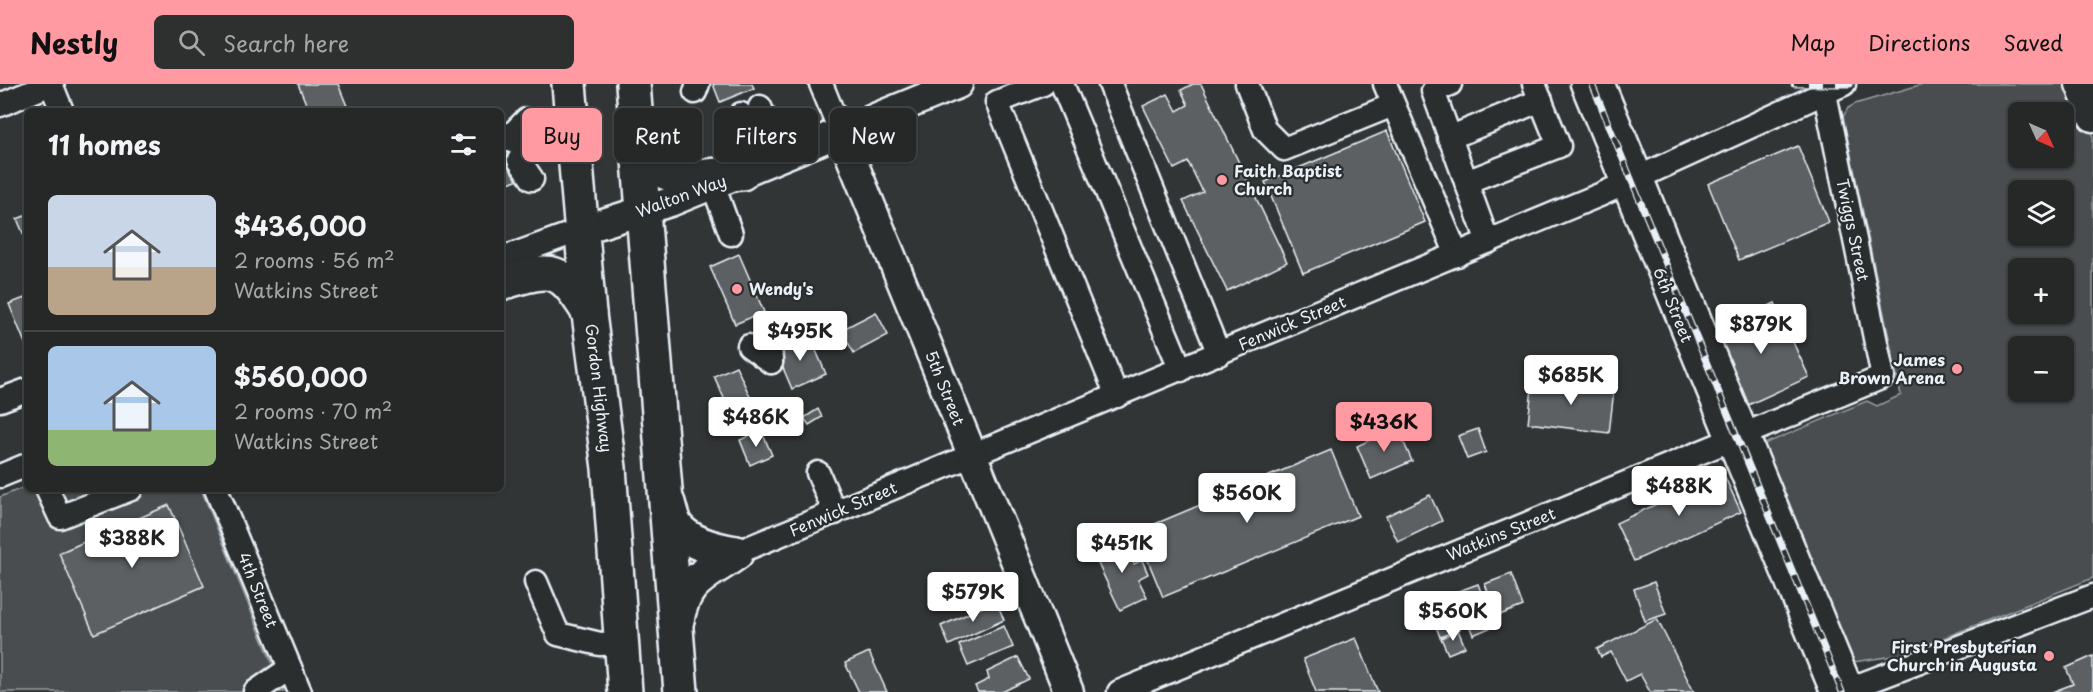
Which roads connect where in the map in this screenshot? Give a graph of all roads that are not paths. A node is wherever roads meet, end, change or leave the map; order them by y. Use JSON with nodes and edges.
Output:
{"nodes":[{"id":1,"x":51,"y":84,"type":"edge"},
{"id":2,"x":569,"y":84,"type":"edge"},
{"id":3,"x":633,"y":84,"type":"edge"},
{"id":4,"x":821,"y":84,"type":"edge"},
{"id":5,"x":958,"y":84,"type":"edge"},
{"id":6,"x":1043,"y":84,"type":"edge"},
{"id":7,"x":1062,"y":84,"type":"edge"},
{"id":8,"x":1110,"y":84,"type":"edge"},
{"id":9,"x":1247,"y":84,"type":"edge"},
{"id":10,"x":1450,"y":84,"type":"edge"},
{"id":11,"x":1582,"y":84,"type":"edge"},
{"id":12,"x":1603,"y":84,"type":"edge"},
{"id":13,"x":2080,"y":84,"type":"edge"},
{"id":14,"x":1830,"y":87,"type":"edge"},
{"id":15,"x":1538,"y":92,"type":"edge"},
{"id":16,"x":1389,"y":94,"type":"edge"},
{"id":17,"x":0,"y":105,"type":"edge"},
{"id":18,"x":61,"y":108,"type":"edge"},
{"id":19,"x":635,"y":108,"type":"edge"},
{"id":20,"x":831,"y":108,"type":"edge"},
{"id":21,"x":901,"y":108,"type":"edge"},
{"id":22,"x":2093,"y":117,"type":"edge"},
{"id":23,"x":522,"y":124,"type":"edge"},
{"id":24,"x":830,"y":137,"type":"edge"},
{"id":25,"x":1449,"y":138,"type":"junction"},
{"id":26,"x":522,"y":160,"type":"dead end"},
{"id":27,"x":639,"y":162,"type":"edge"},
{"id":28,"x":651,"y":162,"type":"edge"},
{"id":29,"x":761,"y":162,"type":"edge"},
{"id":30,"x":853,"y":162,"type":"edge"},
{"id":31,"x":762,"y":165,"type":"junction"},
{"id":32,"x":1632,"y":180,"type":"junction"},
{"id":33,"x":1466,"y":182,"type":"junction"},
{"id":34,"x":713,"y":185,"type":"junction"},
{"id":35,"x":643,"y":210,"type":"junction"},
{"id":36,"x":581,"y":230,"type":"junction"},
{"id":37,"x":731,"y":234,"type":"dead end"},
{"id":38,"x":1488,"y":242,"type":"junction"},
{"id":39,"x":1457,"y":255,"type":"junction"},
{"id":40,"x":504,"y":258,"type":"edge"},
{"id":41,"x":504,"y":283,"type":"edge"},
{"id":42,"x":589,"y":314,"type":"junction"},
{"id":43,"x":1219,"y":354,"type":"junction"},
{"id":44,"x":1180,"y":370,"type":"junction"},
{"id":45,"x":1883,"y":376,"type":"joint"},
{"id":46,"x":24,"y":391,"type":"edge"},
{"id":47,"x":1117,"y":396,"type":"junction"},
{"id":48,"x":0,"y":400,"type":"edge"},
{"id":49,"x":1737,"y":436,"type":"junction"},
{"id":50,"x":973,"y":456,"type":"junction"},
{"id":51,"x":24,"y":466,"type":"edge"},
{"id":52,"x":818,"y":473,"type":"dead end"},
{"id":53,"x":0,"y":476,"type":"edge"},
{"id":54,"x":48,"y":492,"type":"edge"},
{"id":55,"x":123,"y":492,"type":"edge"},
{"id":56,"x":217,"y":492,"type":"edge"},
{"id":57,"x":665,"y":497,"type":"junction"},
{"id":58,"x":835,"y":513,"type":"junction"},
{"id":59,"x":736,"y":553,"type":"junction"},
{"id":60,"x":536,"y":582,"type":"dead end"},
{"id":61,"x":2093,"y":596,"type":"edge"},
{"id":62,"x":675,"y":627,"type":"junction"},
{"id":63,"x":621,"y":643,"type":"junction"},
{"id":64,"x":290,"y":668,"type":"junction"},
{"id":65,"x":625,"y":691,"type":"edge"},
{"id":66,"x":1844,"y":691,"type":"edge"},
{"id":67,"x":255,"y":692,"type":"edge"},
{"id":68,"x":300,"y":692,"type":"edge"},
{"id":69,"x":681,"y":692,"type":"edge"},
{"id":70,"x":1070,"y":692,"type":"edge"},
{"id":71,"x":1119,"y":692,"type":"edge"}],
"edges":[{"from":1,"to":17,"type":"street"},
{"from":1,"to":18,"type":"street"},
{"from":2,"to":36,"type":"highway","name":"Gordon Highway"},
{"from":3,"to":19,"type":"highway"},
{"from":4,"to":20,"type":"street","name":"5th Street"},
{"from":5,"to":21,"type":"main road","name":"Walton Way"},
{"from":6,"to":47,"type":"street"},
{"from":7,"to":44,"type":"street"},
{"from":8,"to":43,"type":"street"},
{"from":9,"to":16,"type":"street"},
{"from":10,"to":25,"type":"street"},
{"from":11,"to":32,"type":"street","name":"6th Street"},
{"from":12,"to":32,"type":"street","name":"6th Street"},
{"from":13,"to":22,"type":"main road"},
{"from":14,"to":32,"type":"street","name":"Fenwick Street"},
{"from":14,"to":45,"type":"street","name":"Twiggs Street"},
{"from":15,"to":25,"type":"street"},
{"from":15,"to":33,"type":"street"},
{"from":16,"to":39,"type":"street"},
{"from":23,"to":26,"type":"street"},
{"from":24,"to":31,"type":"main road","name":"Walton Way"},
{"from":25,"to":33,"type":"street"},
{"from":27,"to":35,"type":"highway"},
{"from":28,"to":31,"type":"highway"},
{"from":29,"to":31,"type":"street"},
{"from":30,"to":50,"type":"main road","name":"5th Street"},
{"from":31,"to":34,"type":"main road","name":"Walton Way"},
{"from":32,"to":38,"type":"street","name":"Fenwick Street"},
{"from":32,"to":49,"type":"street","name":"6th Street"},
{"from":33,"to":38,"type":"street"},
{"from":34,"to":35,"type":"main road","name":"Walton Way"},
{"from":34,"to":37,"type":"street"},
{"from":35,"to":36,"type":"main road","name":"Walton Way"},
{"from":35,"to":57,"type":"highway"},
{"from":36,"to":40,"type":"street","name":"Walton Way"},
{"from":36,"to":42,"type":"highway","name":"Gordon Highway"},
{"from":38,"to":39,"type":"street","name":"Fenwick Street"},
{"from":39,"to":43,"type":"street","name":"Fenwick Street"},
{"from":41,"to":42,"type":"highway"},
{"from":42,"to":63,"type":"highway","name":"Gordon Highway"},
{"from":43,"to":44,"type":"street","name":"Fenwick Street"},
{"from":44,"to":47,"type":"street","name":"Fenwick Street"},
{"from":45,"to":49,"type":"street","name":"Watkins Street"},
{"from":46,"to":48,"type":"street"},
{"from":47,"to":50,"type":"street","name":"Fenwick Street"},
{"from":49,"to":66,"type":"street","name":"6th Street"},
{"from":49,"to":71,"type":"street","name":"Watkins Street"},
{"from":50,"to":58,"type":"street","name":"Fenwick Street"},
{"from":50,"to":70,"type":"main road","name":"5th Street"},
{"from":51,"to":53,"type":"street"},
{"from":52,"to":58,"type":"street"},
{"from":54,"to":55,"type":"street"},
{"from":56,"to":64,"type":"street","name":"4th Street"},
{"from":57,"to":59,"type":"highway"},
{"from":57,"to":62,"type":"highway"},
{"from":58,"to":59,"type":"street","name":"Fenwick Street"},
{"from":59,"to":62,"type":"highway"},
{"from":60,"to":63,"type":"street"},
{"from":61,"to":66,"type":"street"},
{"from":62,"to":69,"type":"highway"},
{"from":63,"to":65,"type":"highway","name":"Gordon Highway"},
{"from":64,"to":67,"type":"street"},
{"from":64,"to":68,"type":"street","name":"4th Street"}]}
